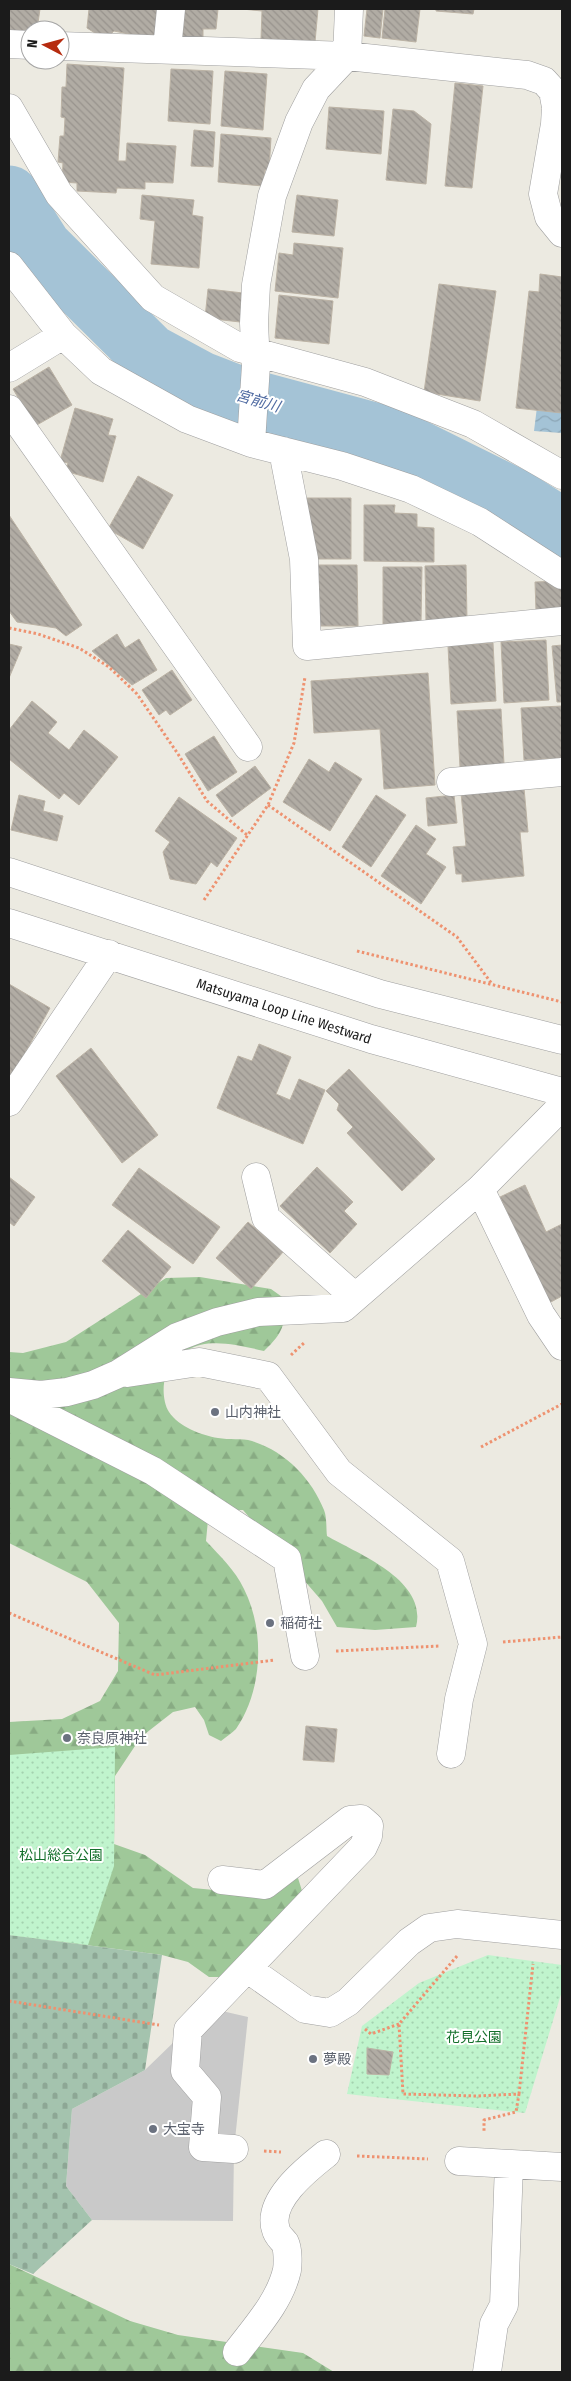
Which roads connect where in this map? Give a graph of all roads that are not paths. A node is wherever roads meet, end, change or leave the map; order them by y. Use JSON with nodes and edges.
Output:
{"nodes":[{"id":1,"x":171,"y":9,"type":"edge"},
{"id":2,"x":350,"y":9,"type":"edge"},
{"id":3,"x":70,"y":46,"type":"edge"},
{"id":4,"x":166,"y":49,"type":"junction"},
{"id":5,"x":347,"y":56,"type":"junction"},
{"id":6,"x":9,"y":108,"type":"edge"},
{"id":7,"x":562,"y":233,"type":"edge"},
{"id":8,"x":9,"y":266,"type":"edge"},
{"id":9,"x":63,"y":334,"type":"junction"},
{"id":10,"x":256,"y":360,"type":"junction"},
{"id":11,"x":9,"y":368,"type":"edge"},
{"id":12,"x":9,"y":409,"type":"edge"},
{"id":13,"x":252,"y":437,"type":"junction"},
{"id":14,"x":283,"y":451,"type":"junction"},
{"id":15,"x":562,"y":475,"type":"edge"},
{"id":16,"x":562,"y":575,"type":"edge"},
{"id":17,"x":562,"y":622,"type":"edge"},
{"id":18,"x":248,"y":747,"type":"dead end"},
{"id":19,"x":562,"y":772,"type":"edge"},
{"id":20,"x":451,"y":782,"type":"dead end"},
{"id":21,"x":9,"y":872,"type":"edge"},
{"id":22,"x":9,"y":923,"type":"edge"},
{"id":23,"x":109,"y":954,"type":"junction"},
{"id":24,"x":562,"y":1040,"type":"edge"},
{"id":25,"x":562,"y":1092,"type":"edge"},
{"id":26,"x":9,"y":1102,"type":"edge"},
{"id":27,"x":562,"y":1106,"type":"edge"},
{"id":28,"x":256,"y":1177,"type":"dead end"},
{"id":29,"x":480,"y":1189,"type":"junction"},
{"id":30,"x":355,"y":1297,"type":"junction"},
{"id":31,"x":562,"y":1346,"type":"edge"},
{"id":32,"x":118,"y":1374,"type":"junction"},
{"id":33,"x":9,"y":1392,"type":"edge"},
{"id":34,"x":9,"y":1398,"type":"edge"},
{"id":35,"x":306,"y":1656,"type":"road end"},
{"id":36,"x":451,"y":1754,"type":"dead end"},
{"id":37,"x":222,"y":1880,"type":"dead end"},
{"id":38,"x":562,"y":1935,"type":"edge"},
{"id":39,"x":248,"y":1968,"type":"junction"},
{"id":40,"x":234,"y":2149,"type":"dead end"},
{"id":41,"x":326,"y":2154,"type":"dead end"},
{"id":42,"x":459,"y":2161,"type":"dead end"},
{"id":43,"x":509,"y":2164,"type":"junction"},
{"id":44,"x":562,"y":2167,"type":"edge"},
{"id":45,"x":237,"y":2352,"type":"dead end"},
{"id":46,"x":487,"y":2372,"type":"edge"}],
"edges":[{"from":1,"to":4,"type":"street"},
{"from":2,"to":5,"type":"street"},
{"from":3,"to":4,"type":"street"},
{"from":4,"to":5,"type":"street"},
{"from":5,"to":7,"type":"street"},
{"from":5,"to":10,"type":"street"},
{"from":6,"to":10,"type":"street"},
{"from":8,"to":9,"type":"street"},
{"from":9,"to":11,"type":"street"},
{"from":9,"to":13,"type":"street"},
{"from":10,"to":13,"type":"street"},
{"from":10,"to":15,"type":"street"},
{"from":12,"to":18,"type":"street"},
{"from":13,"to":14,"type":"street"},
{"from":14,"to":16,"type":"street"},
{"from":14,"to":17,"type":"street"},
{"from":19,"to":20,"type":"street"},
{"from":21,"to":24,"type":"street"},
{"from":22,"to":23,"type":"street","name":"Matsuyama Loop Line Westward"},
{"from":23,"to":25,"type":"street","name":"Matsuyama Loop Line Westward"},
{"from":23,"to":26,"type":"street"},
{"from":27,"to":29,"type":"street"},
{"from":28,"to":30,"type":"street"},
{"from":29,"to":30,"type":"street"},
{"from":29,"to":31,"type":"street"},
{"from":30,"to":32,"type":"street"},
{"from":32,"to":33,"type":"street"},
{"from":32,"to":36,"type":"street"},
{"from":34,"to":35,"type":"street"},
{"from":37,"to":39,"type":"street"},
{"from":38,"to":39,"type":"street"},
{"from":39,"to":40,"type":"street"},
{"from":41,"to":45,"type":"street"},
{"from":42,"to":43,"type":"street"},
{"from":43,"to":44,"type":"street"},
{"from":43,"to":46,"type":"street"}]}
